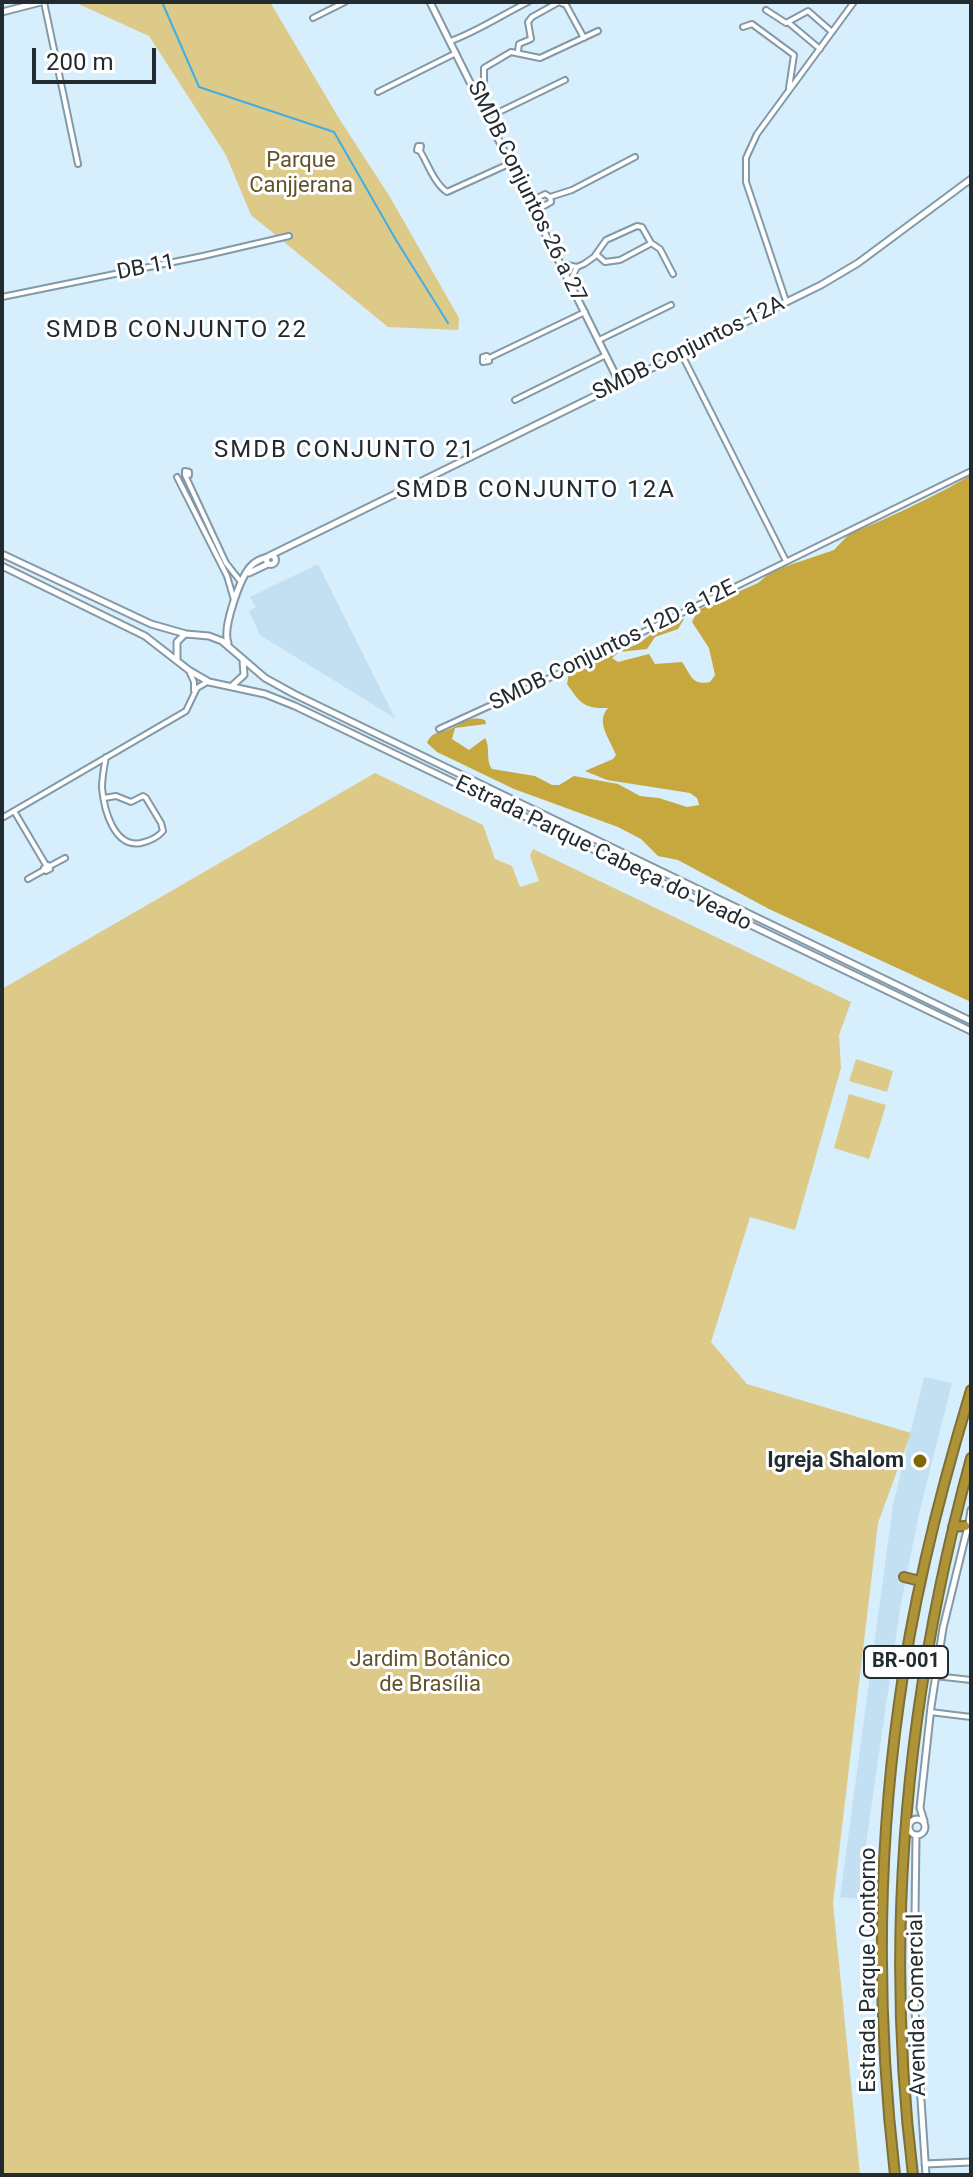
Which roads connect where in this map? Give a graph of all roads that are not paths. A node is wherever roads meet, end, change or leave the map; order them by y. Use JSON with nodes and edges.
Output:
{"nodes":[{"id":1,"x":42,"y":2,"type":"edge"},
{"id":2,"x":345,"y":2,"type":"edge"},
{"id":3,"x":528,"y":2,"type":"edge"},
{"id":4,"x":854,"y":2,"type":"edge"},
{"id":5,"x":428,"y":3,"type":"edge"},
{"id":6,"x":766,"y":10,"type":"dead end"},
{"id":7,"x":2,"y":12,"type":"edge"},
{"id":8,"x":313,"y":18,"type":"dead end"},
{"id":9,"x":789,"y":23,"type":"junction"},
{"id":10,"x":743,"y":27,"type":"dead end"},
{"id":11,"x":598,"y":31,"type":"dead end"},
{"id":12,"x":832,"y":32,"type":"junction"},
{"id":13,"x":584,"y":38,"type":"junction"},
{"id":14,"x":451,"y":41,"type":"junction"},
{"id":15,"x":820,"y":49,"type":"junction"},
{"id":16,"x":518,"y":51,"type":"junction"},
{"id":17,"x":456,"y":53,"type":"junction"},
{"id":18,"x":565,"y":80,"type":"dead end"},
{"id":19,"x":476,"y":91,"type":"junction"},
{"id":20,"x":789,"y":91,"type":"junction"},
{"id":21,"x":378,"y":92,"type":"dead end"},
{"id":22,"x":486,"y":112,"type":"junction"},
{"id":23,"x":497,"y":113,"type":"junction"},
{"id":24,"x":492,"y":123,"type":"junction"},
{"id":25,"x":420,"y":151,"type":"dead end"},
{"id":26,"x":635,"y":157,"type":"dead end"},
{"id":27,"x":511,"y":163,"type":"junction"},
{"id":28,"x":78,"y":164,"type":"dead end"},
{"id":29,"x":971,"y":179,"type":"edge"},
{"id":30,"x":550,"y":197,"type":"junction"},
{"id":31,"x":531,"y":201,"type":"junction"},
{"id":32,"x":535,"y":211,"type":"junction"},
{"id":33,"x":289,"y":236,"type":"dead end"},
{"id":34,"x":651,"y":243,"type":"junction"},
{"id":35,"x":596,"y":254,"type":"junction"},
{"id":36,"x":562,"y":264,"type":"junction"},
{"id":37,"x":577,"y":267,"type":"junction"},
{"id":38,"x":673,"y":274,"type":"dead end"},
{"id":39,"x":570,"y":281,"type":"junction"},
{"id":40,"x":2,"y":297,"type":"edge"},
{"id":41,"x":786,"y":301,"type":"junction"},
{"id":42,"x":671,"y":305,"type":"dead end"},
{"id":43,"x":585,"y":312,"type":"junction"},
{"id":44,"x":599,"y":340,"type":"junction"},
{"id":45,"x":681,"y":353,"type":"junction"},
{"id":46,"x":606,"y":355,"type":"junction"},
{"id":47,"x":489,"y":358,"type":"dead end"},
{"id":48,"x":620,"y":384,"type":"junction"},
{"id":49,"x":515,"y":400,"type":"dead end"},
{"id":50,"x":971,"y":471,"type":"edge"},
{"id":51,"x":187,"y":474,"type":"dead end"},
{"id":52,"x":177,"y":477,"type":"dead end"},
{"id":53,"x":2,"y":554,"type":"edge"},
{"id":54,"x":786,"y":561,"type":"junction"},
{"id":55,"x":2,"y":566,"type":"edge"},
{"id":56,"x":242,"y":584,"type":"junction"},
{"id":57,"x":235,"y":602,"type":"junction"},
{"id":58,"x":226,"y":625,"type":"junction"},
{"id":59,"x":186,"y":634,"type":"junction"},
{"id":60,"x":209,"y":636,"type":"junction"},
{"id":61,"x":230,"y":647,"type":"junction"},
{"id":62,"x":177,"y":659,"type":"junction"},
{"id":63,"x":243,"y":660,"type":"junction"},
{"id":64,"x":190,"y":671,"type":"junction"},
{"id":65,"x":209,"y":682,"type":"junction"},
{"id":66,"x":232,"y":685,"type":"junction"},
{"id":67,"x":194,"y":693,"type":"junction"},
{"id":68,"x":439,"y":729,"type":"dead end"},
{"id":69,"x":106,"y":757,"type":"junction"},
{"id":70,"x":104,"y":798,"type":"junction"},
{"id":71,"x":14,"y":811,"type":"junction"},
{"id":72,"x":2,"y":818,"type":"edge"},
{"id":73,"x":65,"y":858,"type":"dead end"},
{"id":74,"x":47,"y":867,"type":"junction"},
{"id":75,"x":28,"y":879,"type":"dead end"},
{"id":76,"x":836,"y":956,"type":"junction"},
{"id":77,"x":844,"y":960,"type":"junction"},
{"id":78,"x":832,"y":964,"type":"junction"},
{"id":79,"x":841,"y":968,"type":"junction"},
{"id":80,"x":971,"y":1021,"type":"edge"},
{"id":81,"x":971,"y":1031,"type":"edge"},
{"id":82,"x":971,"y":1390,"type":"edge"},
{"id":83,"x":971,"y":1458,"type":"edge"},
{"id":84,"x":971,"y":1510,"type":"edge"},
{"id":85,"x":956,"y":1511,"type":"junction"},
{"id":86,"x":953,"y":1527,"type":"junction"},
{"id":87,"x":969,"y":1527,"type":"edge"},
{"id":88,"x":904,"y":1577,"type":"dead end"},
{"id":89,"x":920,"y":1581,"type":"junction"},
{"id":90,"x":932,"y":1626,"type":"junction"},
{"id":91,"x":943,"y":1628,"type":"junction"},
{"id":92,"x":935,"y":1676,"type":"junction"},
{"id":93,"x":971,"y":1680,"type":"edge"},
{"id":94,"x":899,"y":1702,"type":"junction"},
{"id":95,"x":917,"y":1706,"type":"junction"},
{"id":96,"x":930,"y":1712,"type":"junction"},
{"id":97,"x":970,"y":1718,"type":"edge"},
{"id":98,"x":894,"y":1746,"type":"junction"},
{"id":99,"x":911,"y":1750,"type":"junction"},
{"id":100,"x":905,"y":1810,"type":"junction"},
{"id":101,"x":918,"y":1819,"type":"junction"},
{"id":102,"x":917,"y":1836,"type":"junction"},
{"id":103,"x":903,"y":1841,"type":"junction"},
{"id":104,"x":882,"y":1940,"type":"junction"},
{"id":105,"x":898,"y":1943,"type":"junction"},
{"id":106,"x":898,"y":1958,"type":"junction"},
{"id":107,"x":883,"y":1960,"type":"junction"},
{"id":108,"x":971,"y":2162,"type":"edge"},
{"id":109,"x":925,"y":2164,"type":"junction"},
{"id":110,"x":895,"y":2175,"type":"edge"},
{"id":111,"x":913,"y":2175,"type":"edge"},
{"id":112,"x":926,"y":2175,"type":"edge"}],
"edges":[{"from":1,"to":7,"type":"main road"},
{"from":1,"to":28,"type":"street"},
{"from":2,"to":8,"type":"street"},
{"from":3,"to":14,"type":"street"},
{"from":4,"to":12,"type":"street"},
{"from":5,"to":14,"type":"main road","name":"SMDB Conjuntos 26 a 27"},
{"from":6,"to":9,"type":"street"},
{"from":9,"to":12,"type":"street"},
{"from":9,"to":15,"type":"street"},
{"from":10,"to":20,"type":"street"},
{"from":11,"to":13,"type":"street"},
{"from":12,"to":15,"type":"street"},
{"from":13,"to":16,"type":"street"},
{"from":13,"to":16,"type":"street"},
{"from":14,"to":17,"type":"main road","name":"SMDB Conjuntos 26 a 27"},
{"from":15,"to":20,"type":"street"},
{"from":16,"to":19,"type":"street"},
{"from":17,"to":19,"type":"main road","name":"SMDB Conjuntos 26 a 27"},
{"from":17,"to":21,"type":"street"},
{"from":18,"to":23,"type":"street"},
{"from":19,"to":22,"type":"main road","name":"SMDB Conjuntos 26 a 27"},
{"from":20,"to":41,"type":"street"},
{"from":22,"to":23,"type":"street"},
{"from":22,"to":24,"type":"main road","name":"SMDB Conjuntos 26 a 27"},
{"from":23,"to":24,"type":"street"},
{"from":24,"to":27,"type":"main road","name":"SMDB Conjuntos 26 a 27"},
{"from":25,"to":27,"type":"street"},
{"from":26,"to":30,"type":"street"},
{"from":27,"to":31,"type":"main road","name":"SMDB Conjuntos 26 a 27"},
{"from":29,"to":41,"type":"main road","name":"SMDB Conjuntos 12A"},
{"from":30,"to":31,"type":"street"},
{"from":30,"to":32,"type":"street"},
{"from":31,"to":32,"type":"main road","name":"SMDB Conjuntos 26 a 27"},
{"from":32,"to":36,"type":"main road","name":"SMDB Conjuntos 26 a 27"},
{"from":33,"to":40,"type":"street","name":"DB 11"},
{"from":34,"to":35,"type":"street"},
{"from":34,"to":35,"type":"street"},
{"from":34,"to":38,"type":"street"},
{"from":35,"to":37,"type":"street"},
{"from":36,"to":37,"type":"street"},
{"from":36,"to":39,"type":"main road","name":"SMDB Conjuntos 26 a 27"},
{"from":37,"to":39,"type":"street"},
{"from":39,"to":43,"type":"main road","name":"SMDB Conjuntos 26 a 27"},
{"from":41,"to":45,"type":"main road","name":"SMDB Conjuntos 12A"},
{"from":42,"to":44,"type":"street"},
{"from":43,"to":44,"type":"main road","name":"SMDB Conjuntos 26 a 27"},
{"from":43,"to":47,"type":"street"},
{"from":44,"to":46,"type":"main road","name":"SMDB Conjuntos 26 a 27"},
{"from":45,"to":48,"type":"main road","name":"SMDB Conjuntos 12A"},
{"from":45,"to":54,"type":"street"},
{"from":46,"to":48,"type":"main road","name":"SMDB Conjuntos 26 a 27"},
{"from":46,"to":49,"type":"street"},
{"from":48,"to":56,"type":"main road","name":"SMDB Conjuntos 12A"},
{"from":50,"to":54,"type":"street","name":"SMDB Conjuntos 12D a 12E"},
{"from":51,"to":56,"type":"street"},
{"from":52,"to":57,"type":"street"},
{"from":53,"to":59,"type":"main road"},
{"from":54,"to":68,"type":"street","name":"SMDB Conjuntos 12D a 12E"},
{"from":55,"to":62,"type":"main road"},
{"from":56,"to":57,"type":"main road"},
{"from":57,"to":58,"type":"main road"},
{"from":58,"to":60,"type":"main road"},
{"from":58,"to":61,"type":"main road"},
{"from":59,"to":60,"type":"main road"},
{"from":59,"to":62,"type":"main road"},
{"from":60,"to":61,"type":"main road","name":"Estrada Parque Cabeça do Veado"},
{"from":61,"to":63,"type":"main road","name":"Estrada Parque Cabeça do Veado"},
{"from":62,"to":64,"type":"main road"},
{"from":63,"to":66,"type":"main road"},
{"from":63,"to":76,"type":"main road","name":"Estrada Parque Cabeça do Veado"},
{"from":64,"to":65,"type":"main road"},
{"from":64,"to":67,"type":"street"},
{"from":65,"to":66,"type":"main road","name":"Estrada Parque Cabeça do Veado"},
{"from":65,"to":67,"type":"street"},
{"from":66,"to":78,"type":"main road","name":"Estrada Parque Cabeça do Veado"},
{"from":67,"to":69,"type":"street"},
{"from":69,"to":70,"type":"street"},
{"from":69,"to":71,"type":"street"},
{"from":70,"to":70,"type":"street"},
{"from":71,"to":72,"type":"street"},
{"from":71,"to":74,"type":"street"},
{"from":73,"to":74,"type":"street"},
{"from":74,"to":75,"type":"street"},
{"from":76,"to":77,"type":"main road","name":"Estrada Parque Cabeça do Veado"},
{"from":76,"to":78,"type":"main road"},
{"from":77,"to":79,"type":"main road"},
{"from":77,"to":80,"type":"main road","name":"Estrada Parque Cabeça do Veado"},
{"from":78,"to":79,"type":"main road","name":"Estrada Parque Cabeça do Veado"},
{"from":79,"to":81,"type":"main road","name":"Estrada Parque Cabeça do Veado"},
{"from":82,"to":89,"type":"highway","name":"Estrada Parque Contorno","number":"BR-001"},
{"from":83,"to":85,"type":"highway","name":"Estrada Parque Contorno","number":"BR-001"},
{"from":84,"to":87,"type":"main road","name":"Avenida Comercial"},
{"from":85,"to":86,"type":"highway","name":"Estrada Parque Contorno","number":"BR-001"},
{"from":85,"to":87,"type":"highway"},
{"from":86,"to":87,"type":"highway"},
{"from":86,"to":90,"type":"highway","name":"Estrada Parque Contorno","number":"BR-001"},
{"from":87,"to":91,"type":"main road","name":"Avenida Comercial"},
{"from":88,"to":89,"type":"highway"},
{"from":89,"to":94,"type":"highway","name":"Estrada Parque Contorno","number":"BR-001"},
{"from":90,"to":91,"type":"highway"},
{"from":90,"to":95,"type":"highway","name":"Estrada Parque Contorno","number":"BR-001"},
{"from":91,"to":92,"type":"main road","name":"Avenida Comercial"},
{"from":92,"to":93,"type":"street"},
{"from":92,"to":96,"type":"main road","name":"Avenida Comercial"},
{"from":94,"to":95,"type":"highway"},
{"from":94,"to":98,"type":"highway","name":"Estrada Parque Contorno","number":"BR-001"},
{"from":95,"to":99,"type":"highway","name":"Estrada Parque Contorno","number":"BR-001"},
{"from":96,"to":97,"type":"street"},
{"from":96,"to":101,"type":"main road","name":"Avenida Comercial"},
{"from":98,"to":99,"type":"highway"},
{"from":98,"to":104,"type":"highway","name":"Estrada Parque Contorno","number":"BR-001"},
{"from":99,"to":100,"type":"highway","name":"Estrada Parque Contorno","number":"BR-001"},
{"from":100,"to":101,"type":"highway"},
{"from":100,"to":103,"type":"highway","name":"Estrada Parque Contorno","number":"BR-001"},
{"from":101,"to":102,"type":"main road","name":"Avenida Comercial"},
{"from":101,"to":102,"type":"main road","name":"Avenida Comercial"},
{"from":102,"to":103,"type":"highway"},
{"from":102,"to":109,"type":"main road","name":"Avenida Comercial"},
{"from":103,"to":105,"type":"highway","name":"Estrada Parque Contorno","number":"BR-001"},
{"from":104,"to":105,"type":"highway"},
{"from":104,"to":107,"type":"highway","name":"Estrada Parque Contorno","number":"BR-001"},
{"from":105,"to":106,"type":"highway","name":"Estrada Parque Contorno","number":"BR-001"},
{"from":106,"to":107,"type":"highway"},
{"from":106,"to":111,"type":"highway","name":"Estrada Parque Contorno","number":"BR-001"},
{"from":107,"to":110,"type":"highway","name":"Estrada Parque Contorno","number":"BR-001"},
{"from":108,"to":109,"type":"main road"},
{"from":109,"to":112,"type":"main road","name":"Avenida Comercial"}]}
